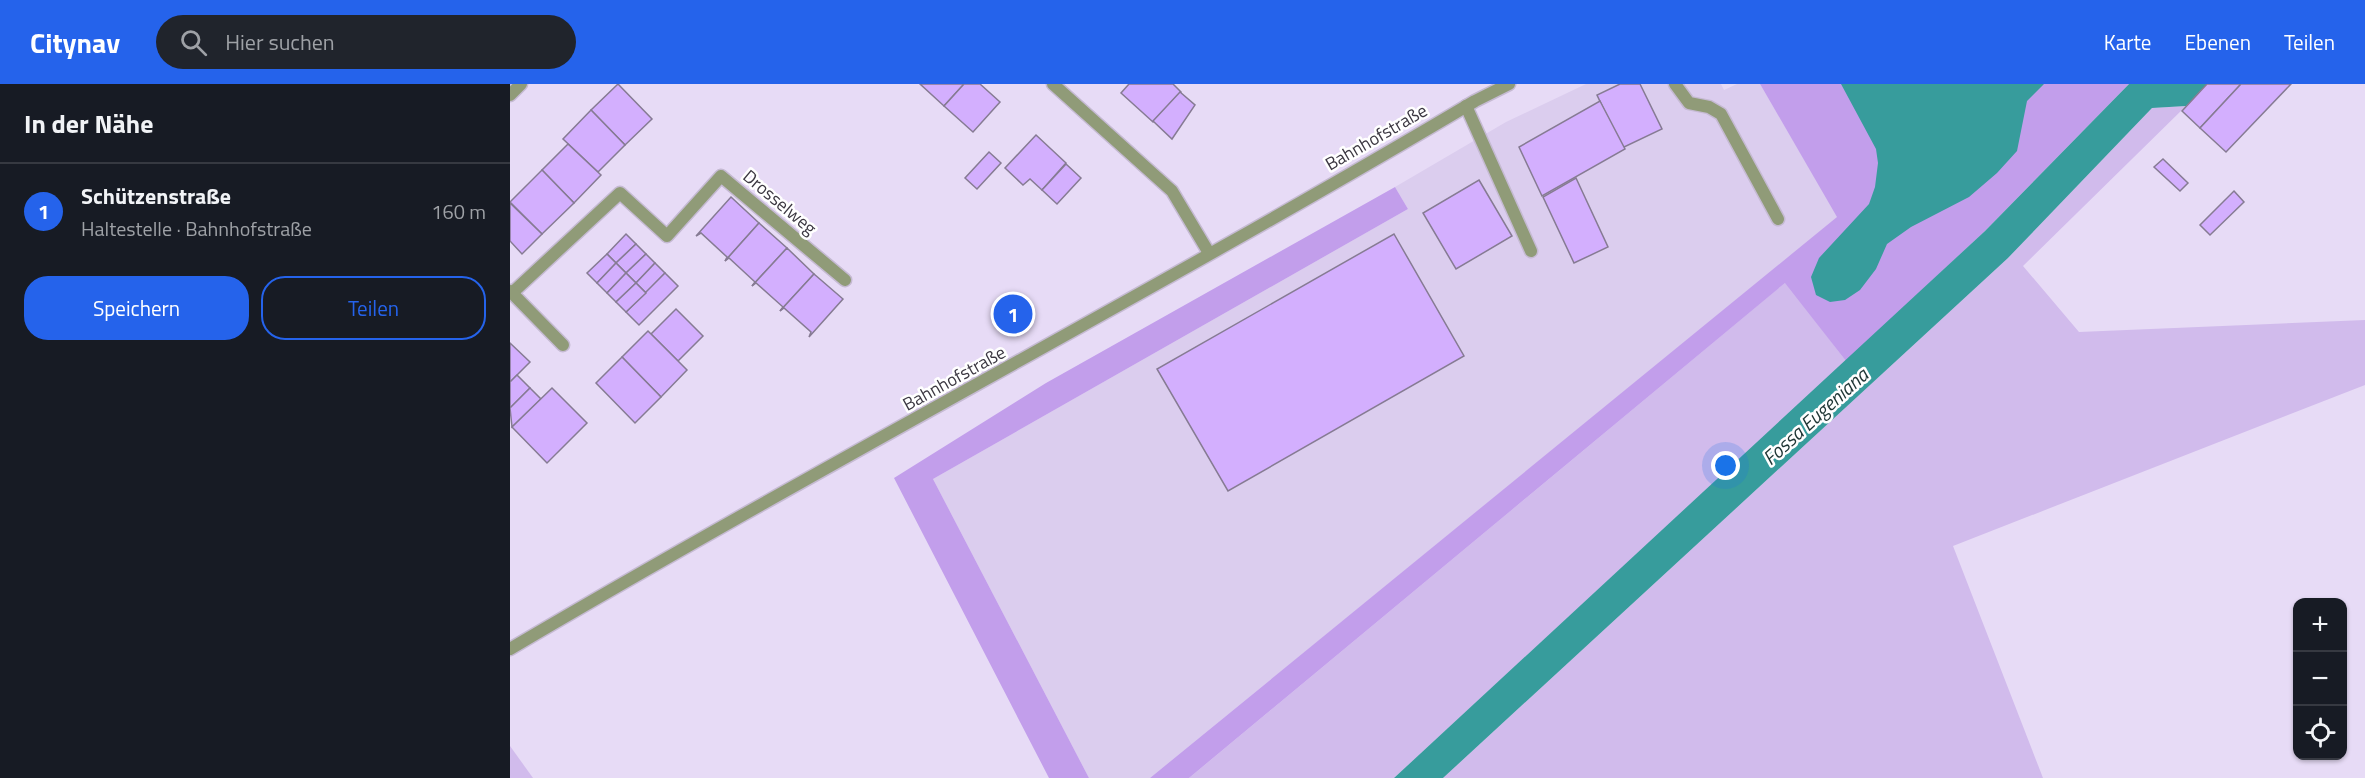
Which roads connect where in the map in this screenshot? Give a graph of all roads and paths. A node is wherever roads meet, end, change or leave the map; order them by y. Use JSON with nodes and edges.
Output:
{"nodes":[{"id":1,"x":521,"y":84,"type":"edge"},
{"id":2,"x":1053,"y":84,"type":"edge"},
{"id":3,"x":1509,"y":84,"type":"edge"},
{"id":4,"x":1675,"y":84,"type":"edge"},
{"id":5,"x":510,"y":94,"type":"edge"},
{"id":6,"x":1466,"y":106,"type":"junction"},
{"id":7,"x":1778,"y":219,"type":"dead end"},
{"id":8,"x":1531,"y":251,"type":"dead end"},
{"id":9,"x":1209,"y":253,"type":"junction"},
{"id":10,"x":845,"y":280,"type":"dead end"},
{"id":11,"x":511,"y":292,"type":"edge"},
{"id":12,"x":563,"y":345,"type":"dead end"},
{"id":13,"x":510,"y":649,"type":"edge"}],
"edges":[{"from":1,"to":5,"type":"street"},
{"from":2,"to":9,"type":"street"},
{"from":3,"to":6,"type":"street","name":"Bahnhofstraße"},
{"from":4,"to":7,"type":"street"},
{"from":6,"to":8,"type":"street"},
{"from":6,"to":9,"type":"street","name":"Bahnhofstraße"},
{"from":9,"to":13,"type":"street","name":"Bahnhofstraße"},
{"from":10,"to":11,"type":"street","name":"Drosselweg"},
{"from":11,"to":12,"type":"street","name":"Drosselweg"}]}
